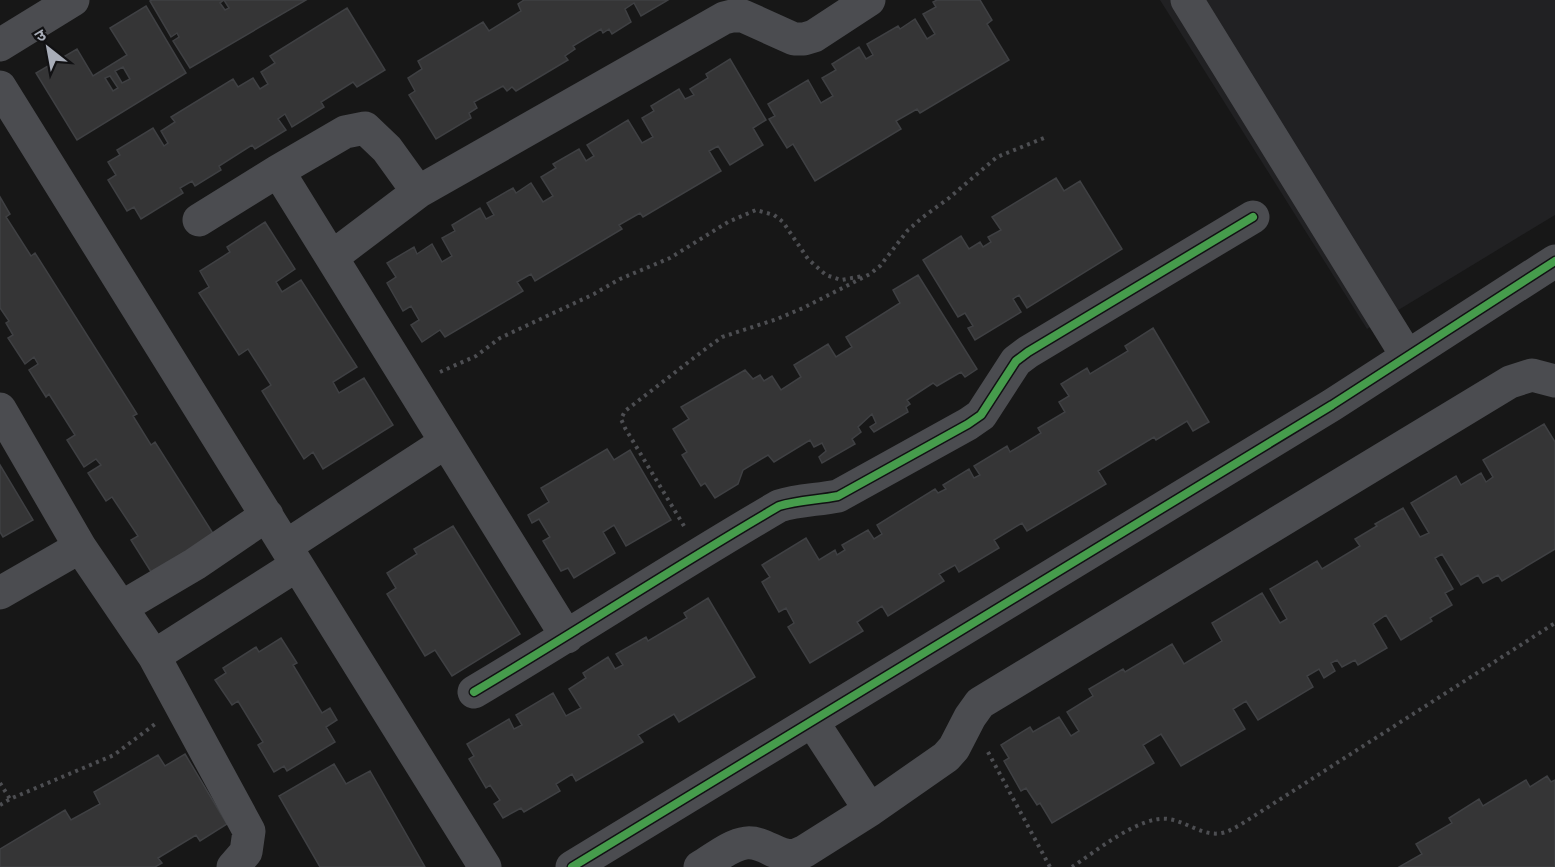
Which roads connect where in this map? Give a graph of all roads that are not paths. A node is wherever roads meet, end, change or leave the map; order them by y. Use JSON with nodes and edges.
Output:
{"nodes":[{"id":1,"x":73,"y":0,"type":"edge"},
{"id":2,"x":869,"y":0,"type":"edge"},
{"id":3,"x":1187,"y":0,"type":"edge"},
{"id":4,"x":0,"y":45,"type":"edge"},
{"id":5,"x":0,"y":87,"type":"edge"},
{"id":6,"x":278,"y":171,"type":"junction"},
{"id":7,"x":418,"y":192,"type":"junction"},
{"id":8,"x":1253,"y":217,"type":"dead end"},
{"id":9,"x":199,"y":220,"type":"dead end"},
{"id":10,"x":332,"y":257,"type":"junction"},
{"id":11,"x":1555,"y":261,"type":"edge"},
{"id":12,"x":1407,"y":356,"type":"junction"},
{"id":13,"x":1555,"y":381,"type":"edge"},
{"id":14,"x":0,"y":409,"type":"edge"},
{"id":15,"x":446,"y":442,"type":"junction"},
{"id":16,"x":267,"y":515,"type":"junction"},
{"id":17,"x":80,"y":547,"type":"junction"},
{"id":18,"x":291,"y":555,"type":"junction"},
{"id":19,"x":0,"y":593,"type":"edge"},
{"id":20,"x":122,"y":607,"type":"junction"},
{"id":21,"x":567,"y":637,"type":"junction"},
{"id":22,"x":154,"y":656,"type":"junction"},
{"id":23,"x":474,"y":692,"type":"dead end"},
{"id":24,"x":812,"y":722,"type":"junction"},
{"id":25,"x":870,"y":810,"type":"junction"},
{"id":26,"x":233,"y":867,"type":"edge"},
{"id":27,"x":485,"y":867,"type":"edge"},
{"id":28,"x":572,"y":867,"type":"edge"},
{"id":29,"x":700,"y":867,"type":"edge"}],
"edges":[{"from":1,"to":4,"type":"street"},
{"from":2,"to":7,"type":"street"},
{"from":3,"to":12,"type":"street"},
{"from":5,"to":16,"type":"street"},
{"from":6,"to":7,"type":"street"},
{"from":6,"to":9,"type":"street"},
{"from":6,"to":10,"type":"street"},
{"from":7,"to":10,"type":"street"},
{"from":8,"to":21,"type":"street"},
{"from":10,"to":15,"type":"street"},
{"from":11,"to":12,"type":"street"},
{"from":12,"to":24,"type":"street"},
{"from":13,"to":25,"type":"street"},
{"from":14,"to":17,"type":"street"},
{"from":15,"to":18,"type":"street"},
{"from":15,"to":21,"type":"street"},
{"from":16,"to":18,"type":"street"},
{"from":16,"to":20,"type":"street"},
{"from":17,"to":19,"type":"street"},
{"from":17,"to":20,"type":"street"},
{"from":18,"to":22,"type":"street"},
{"from":18,"to":27,"type":"street"},
{"from":20,"to":22,"type":"street"},
{"from":21,"to":23,"type":"street"},
{"from":22,"to":26,"type":"street"},
{"from":24,"to":25,"type":"street"},
{"from":24,"to":28,"type":"street"},
{"from":25,"to":29,"type":"street"}]}
